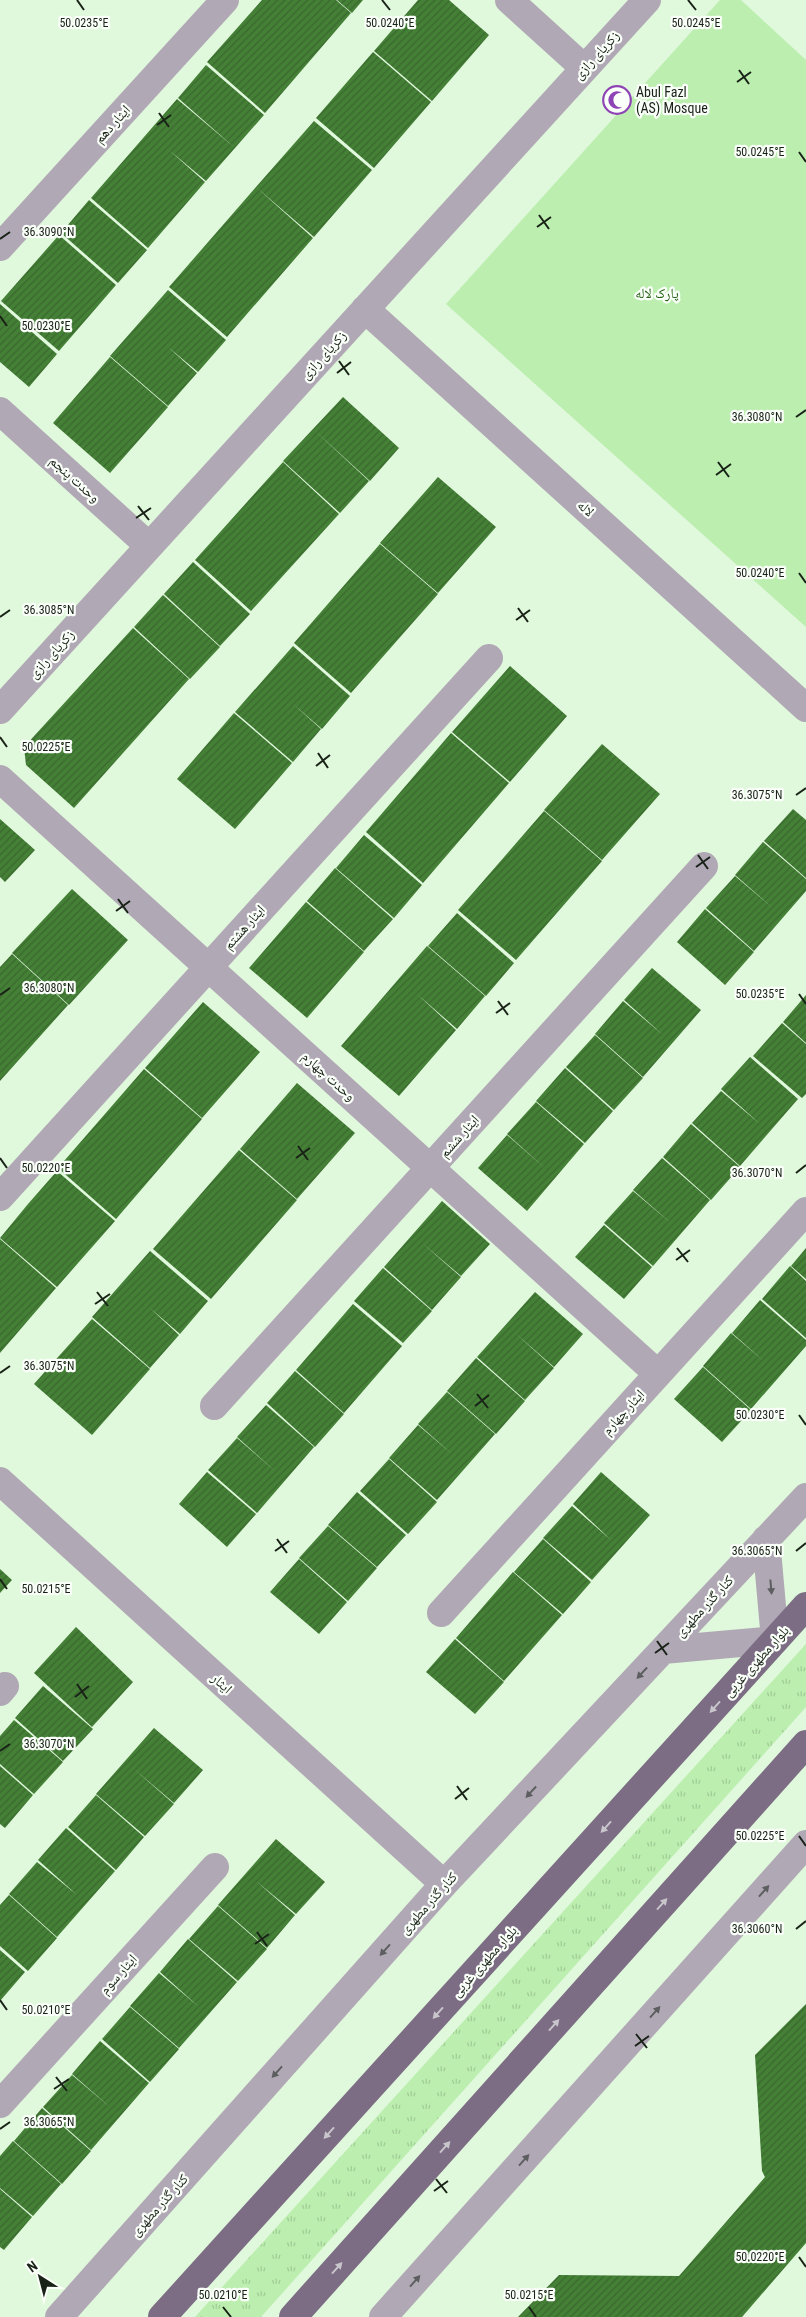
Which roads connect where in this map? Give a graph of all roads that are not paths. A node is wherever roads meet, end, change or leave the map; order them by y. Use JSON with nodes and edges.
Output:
{"nodes":[{"id":1,"x":225,"y":0,"type":"edge"},
{"id":2,"x":509,"y":0,"type":"edge"},
{"id":3,"x":647,"y":0,"type":"edge"},
{"id":4,"x":584,"y":68,"type":"junction"},
{"id":5,"x":0,"y":247,"type":"edge"},
{"id":6,"x":365,"y":309,"type":"junction"},
{"id":7,"x":0,"y":411,"type":"edge"},
{"id":8,"x":149,"y":546,"type":"junction"},
{"id":9,"x":489,"y":658,"type":"dead end"},
{"id":10,"x":806,"y":708,"type":"edge"},
{"id":11,"x":0,"y":710,"type":"edge"},
{"id":12,"x":0,"y":778,"type":"edge"},
{"id":13,"x":704,"y":866,"type":"dead end"},
{"id":14,"x":208,"y":967,"type":"junction"},
{"id":15,"x":431,"y":1168,"type":"junction"},
{"id":16,"x":0,"y":1197,"type":"edge"},
{"id":17,"x":806,"y":1211,"type":"edge"},
{"id":18,"x":658,"y":1374,"type":"junction"},
{"id":19,"x":214,"y":1406,"type":"dead end"},
{"id":20,"x":0,"y":1481,"type":"edge"},
{"id":21,"x":806,"y":1497,"type":"edge"},
{"id":22,"x":766,"y":1539,"type":"junction"},
{"id":23,"x":806,"y":1606,"type":"edge"},
{"id":24,"x":441,"y":1613,"type":"dead end"},
{"id":25,"x":775,"y":1640,"type":"junction"},
{"id":26,"x":663,"y":1650,"type":"junction"},
{"id":27,"x":806,"y":1744,"type":"edge"},
{"id":28,"x":806,"y":1844,"type":"edge"},
{"id":29,"x":215,"y":1867,"type":"dead end"},
{"id":30,"x":444,"y":1884,"type":"junction"},
{"id":31,"x":0,"y":2104,"type":"edge"},
{"id":32,"x":311,"y":2306,"type":"edge"},
{"id":33,"x":60,"y":2317,"type":"edge"},
{"id":34,"x":162,"y":2317,"type":"edge"},
{"id":35,"x":293,"y":2317,"type":"edge"},
{"id":36,"x":383,"y":2317,"type":"edge"}],
"edges":[{"from":1,"to":5,"type":"street","name":"ایثار دهم"},
{"from":2,"to":4,"type":"street"},
{"from":3,"to":4,"type":"street","name":"زکریای رازی"},
{"from":4,"to":6,"type":"street","name":"زکریای رازی"},
{"from":6,"to":8,"type":"street","name":"زکریای رازی"},
{"from":6,"to":10,"type":"street","name":"لاله"},
{"from":7,"to":8,"type":"street","name":"وحدت پنجم"},
{"from":8,"to":11,"type":"street","name":"زکریای رازی"},
{"from":9,"to":14,"type":"street","name":"ایثار هشتم"},
{"from":12,"to":14,"type":"street","name":"وحدت چهارم"},
{"from":13,"to":15,"type":"street","name":"ایثار ششم"},
{"from":14,"to":15,"type":"street","name":"وحدت چهارم"},
{"from":14,"to":16,"type":"street","name":"ایثار هشتم"},
{"from":15,"to":18,"type":"street","name":"وحدت چهارم"},
{"from":15,"to":19,"type":"street","name":"ایثار ششم"},
{"from":17,"to":18,"type":"street","name":"ایثار چهارم"},
{"from":18,"to":24,"type":"street","name":"ایثار چهارم"},
{"from":20,"to":30,"type":"street","name":"ایثار"},
{"from":21,"to":22,"type":"street","name":"کنار گذر مطهری"},
{"from":22,"to":25,"type":"street","one_way":true},
{"from":22,"to":26,"type":"street","name":"کنار گذر مطهری"},
{"from":23,"to":25,"type":"main road","name":"بلوار مطهری غربی"},
{"from":25,"to":26,"type":"street"},
{"from":25,"to":34,"type":"main road","name":"بلوار مطهری غربی","one_way":true},
{"from":26,"to":30,"type":"street","name":"کنار گذر مطهری","one_way":true},
{"from":32,"to":27,"type":"main road","one_way":true},
{"from":36,"to":28,"type":"street","one_way":true},
{"from":29,"to":31,"type":"street","name":"ایثار سوم"},
{"from":30,"to":33,"type":"street","name":"کنار گذر مطهری","one_way":true},
{"from":32,"to":35,"type":"main road"}]}
